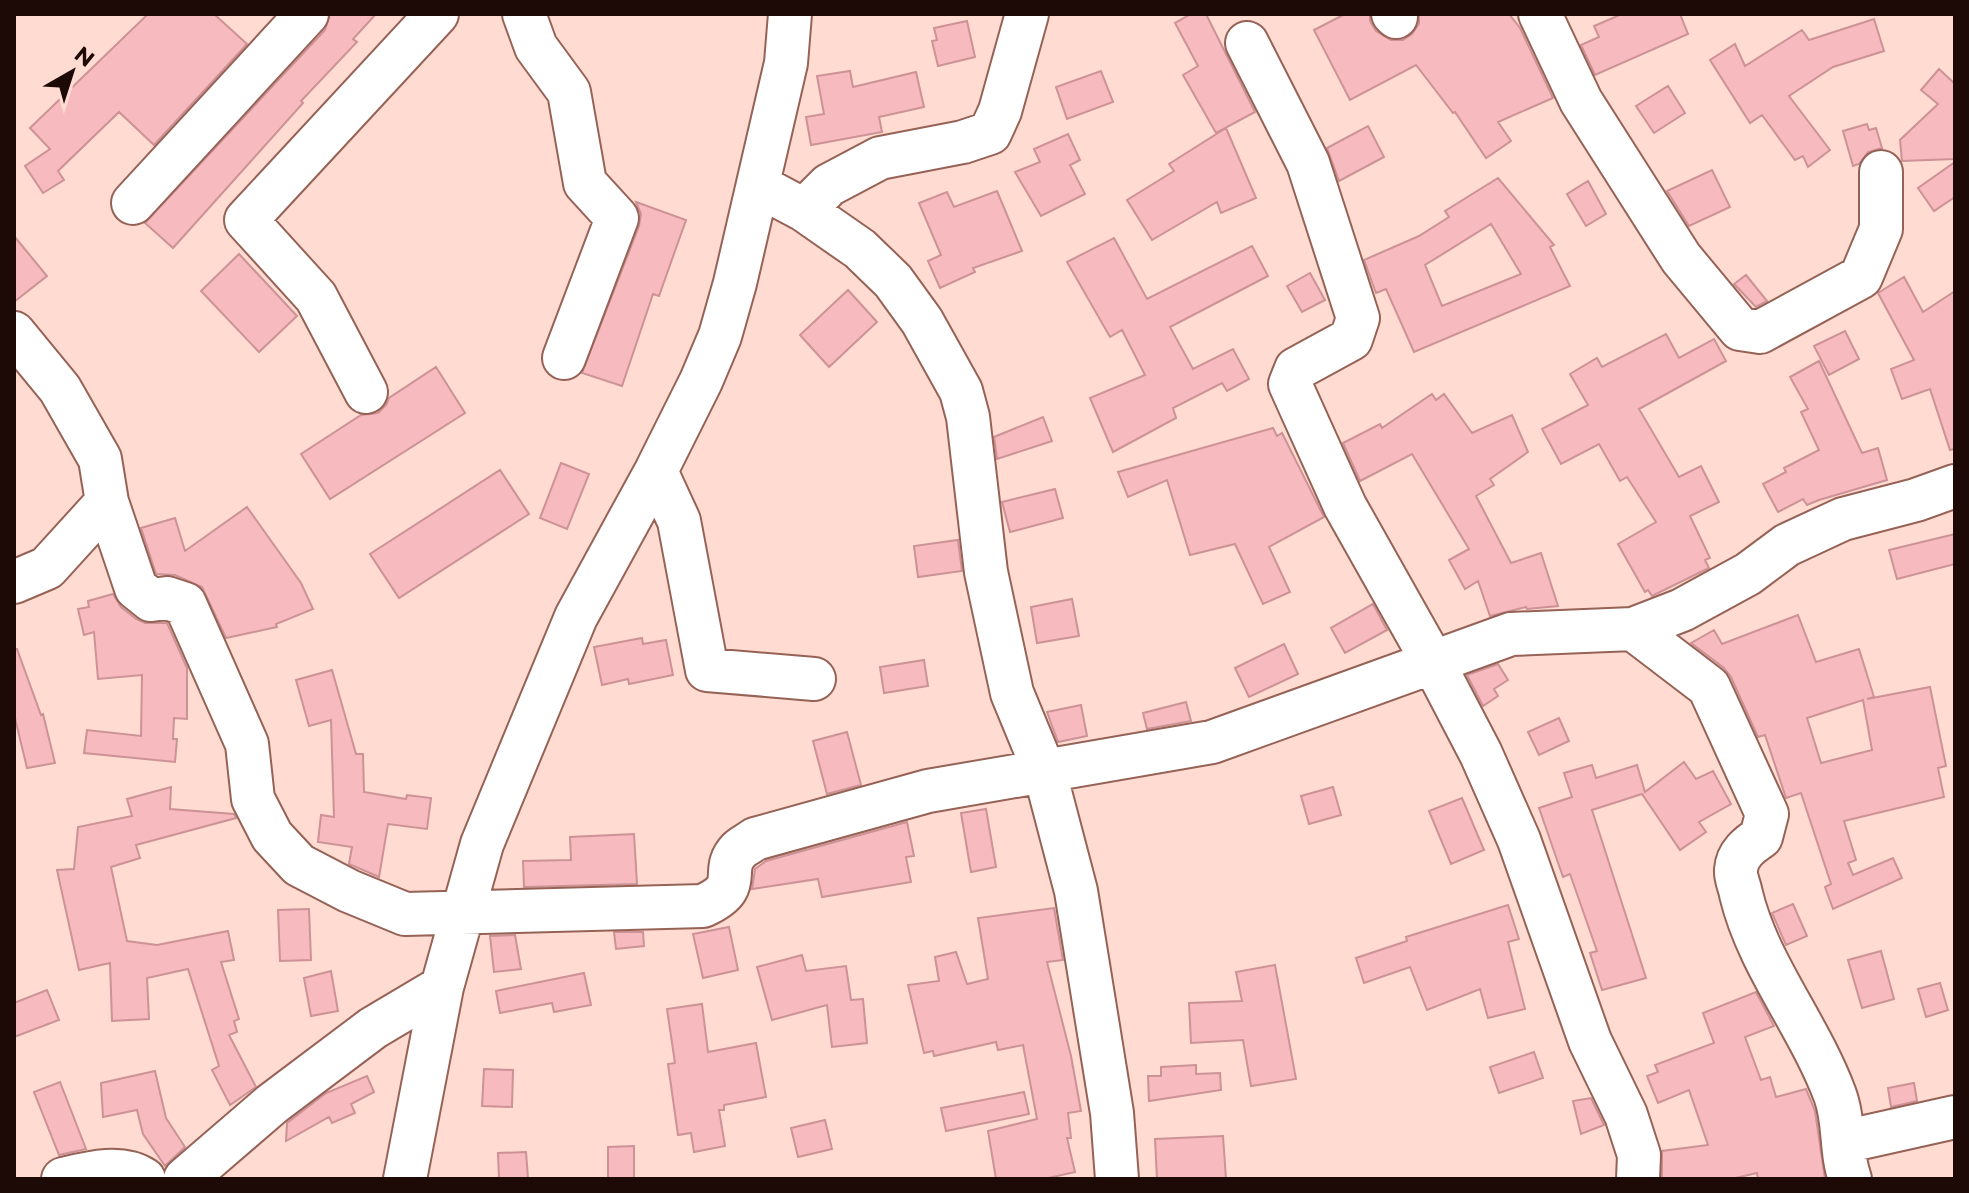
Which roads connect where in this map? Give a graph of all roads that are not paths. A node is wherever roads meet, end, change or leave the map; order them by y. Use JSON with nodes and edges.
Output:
{"nodes":[{"id":1,"x":307,"y":14,"type":"edge"},
{"id":2,"x":437,"y":14,"type":"edge"},
{"id":3,"x":524,"y":14,"type":"edge"},
{"id":4,"x":790,"y":14,"type":"edge"},
{"id":5,"x":1027,"y":14,"type":"edge"},
{"id":6,"x":1540,"y":14,"type":"edge"},
{"id":7,"x":1247,"y":43,"type":"dead end"},
{"id":8,"x":1881,"y":172,"type":"dead end"},
{"id":9,"x":759,"y":186,"type":"junction"},
{"id":10,"x":133,"y":203,"type":"dead end"},
{"id":11,"x":804,"y":210,"type":"junction"},
{"id":12,"x":14,"y":333,"type":"edge"},
{"id":13,"x":564,"y":358,"type":"dead end"},
{"id":14,"x":366,"y":392,"type":"dead end"},
{"id":15,"x":656,"y":471,"type":"junction"},
{"id":16,"x":1955,"y":486,"type":"edge"},
{"id":17,"x":107,"y":502,"type":"junction"},
{"id":18,"x":14,"y":582,"type":"edge"},
{"id":19,"x":1633,"y":629,"type":"junction"},
{"id":20,"x":1434,"y":664,"type":"junction"},
{"id":21,"x":814,"y":679,"type":"dead end"},
{"id":22,"x":1045,"y":773,"type":"junction"},
{"id":23,"x":463,"y":912,"type":"junction"},
{"id":24,"x":442,"y":987,"type":"junction"},
{"id":25,"x":1955,"y":1117,"type":"edge"},
{"id":26,"x":1846,"y":1160,"type":"edge"},
{"id":27,"x":63,"y":1179,"type":"edge"},
{"id":28,"x":144,"y":1179,"type":"edge"},
{"id":29,"x":185,"y":1179,"type":"edge"},
{"id":30,"x":405,"y":1179,"type":"edge"},
{"id":31,"x":1117,"y":1179,"type":"edge"},
{"id":32,"x":1638,"y":1179,"type":"edge"}],
"edges":[{"from":1,"to":10,"type":"street"},
{"from":2,"to":14,"type":"street"},
{"from":3,"to":13,"type":"street"},
{"from":4,"to":9,"type":"street"},
{"from":5,"to":11,"type":"street"},
{"from":6,"to":8,"type":"street"},
{"from":7,"to":20,"type":"street"},
{"from":9,"to":11,"type":"street"},
{"from":9,"to":15,"type":"street"},
{"from":11,"to":22,"type":"street"},
{"from":12,"to":17,"type":"street"},
{"from":15,"to":21,"type":"street"},
{"from":15,"to":23,"type":"street"},
{"from":16,"to":19,"type":"street"},
{"from":17,"to":18,"type":"street"},
{"from":17,"to":23,"type":"street"},
{"from":19,"to":20,"type":"street"},
{"from":19,"to":26,"type":"street"},
{"from":20,"to":22,"type":"street"},
{"from":20,"to":32,"type":"street"},
{"from":22,"to":23,"type":"street"},
{"from":22,"to":31,"type":"street"},
{"from":23,"to":24,"type":"street"},
{"from":24,"to":29,"type":"street"},
{"from":24,"to":30,"type":"street"},
{"from":25,"to":26,"type":"street"},
{"from":27,"to":28,"type":"street"}]}
